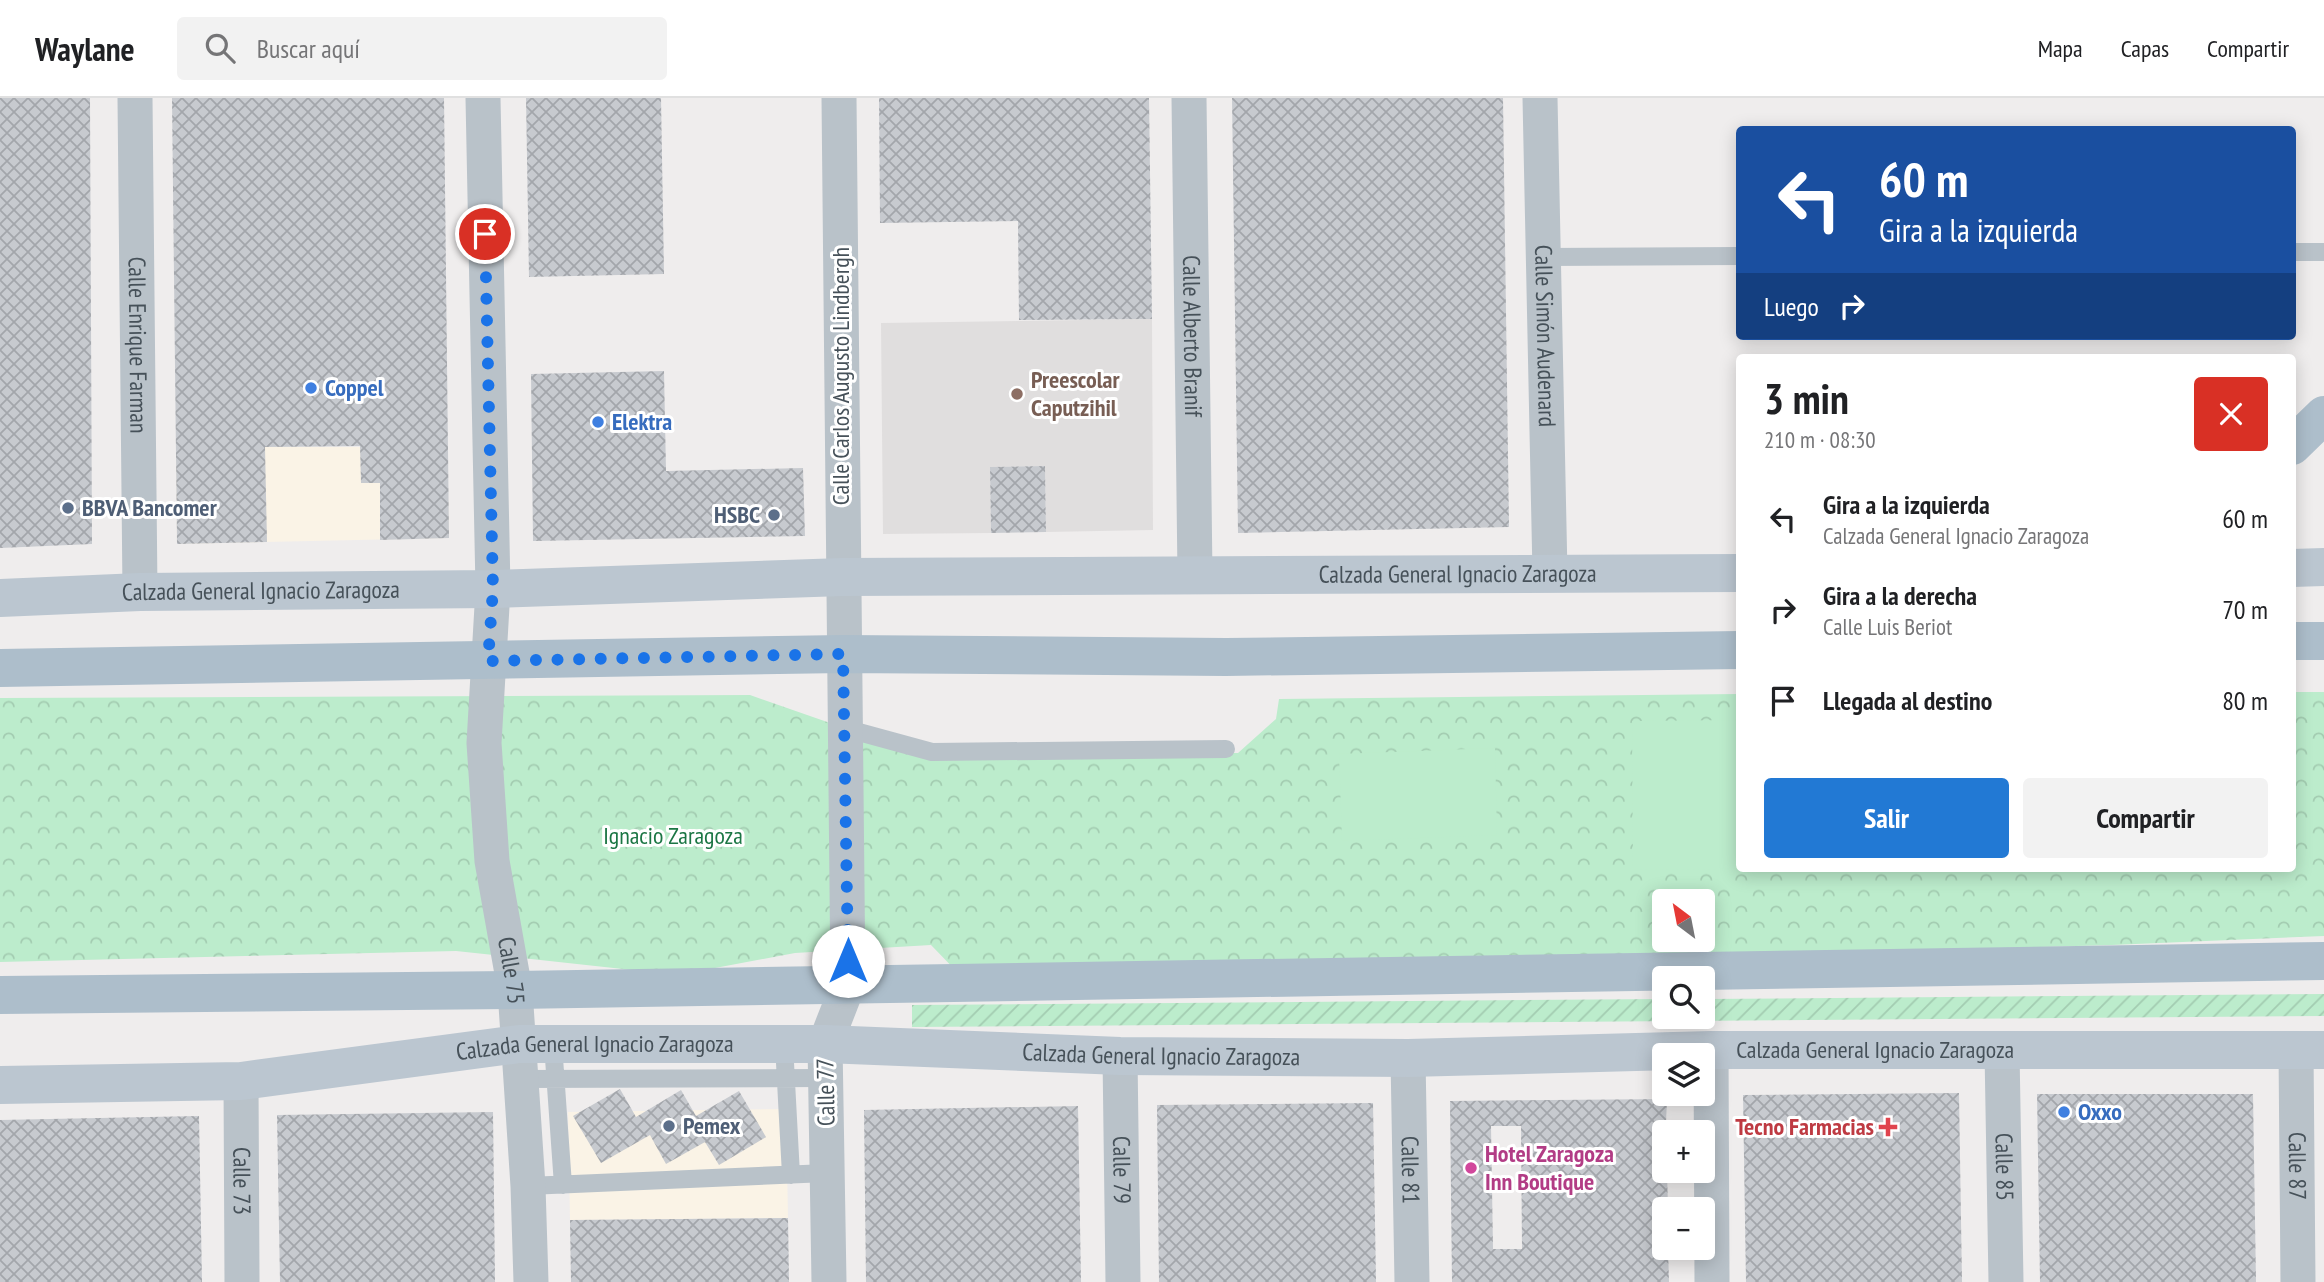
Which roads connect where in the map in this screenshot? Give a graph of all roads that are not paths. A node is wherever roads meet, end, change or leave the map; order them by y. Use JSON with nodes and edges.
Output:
{"nodes":[{"id":1,"x":135,"y":98,"type":"edge"},
{"id":2,"x":483,"y":98,"type":"edge"},
{"id":3,"x":839,"y":98,"type":"edge"},
{"id":4,"x":1189,"y":98,"type":"edge"},
{"id":5,"x":1540,"y":98,"type":"edge"},
{"id":6,"x":2296,"y":252,"type":"edge"},
{"id":7,"x":2324,"y":252,"type":"edge"},
{"id":8,"x":1736,"y":256,"type":"edge"},
{"id":9,"x":1544,"y":257,"type":"junction"},
{"id":10,"x":2324,"y":415,"type":"edge"},
{"id":11,"x":2296,"y":442,"type":"edge"},
{"id":12,"x":2324,"y":567,"type":"edge"},
{"id":13,"x":2296,"y":568,"type":"edge"},
{"id":14,"x":1736,"y":573,"type":"edge"},
{"id":15,"x":1549,"y":574,"type":"junction"},
{"id":16,"x":1195,"y":575,"type":"junction"},
{"id":17,"x":843,"y":577,"type":"junction"},
{"id":18,"x":493,"y":589,"type":"junction"},
{"id":19,"x":140,"y":592,"type":"junction"},
{"id":20,"x":0,"y":598,"type":"edge"},
{"id":21,"x":2296,"y":641,"type":"edge"},
{"id":22,"x":2324,"y":641,"type":"edge"},
{"id":23,"x":1736,"y":650,"type":"edge"},
{"id":24,"x":843,"y":654,"type":"junction"},
{"id":25,"x":488,"y":661,"type":"junction"},
{"id":26,"x":0,"y":668,"type":"edge"},
{"id":27,"x":844,"y":728,"type":"junction"},
{"id":28,"x":1226,"y":749,"type":"dead end"},
{"id":29,"x":2324,"y":961,"type":"edge"},
{"id":30,"x":848,"y":985,"type":"junction"},
{"id":31,"x":515,"y":990,"type":"junction"},
{"id":32,"x":0,"y":995,"type":"edge"},
{"id":33,"x":1715,"y":1050,"type":"edge"},
{"id":34,"x":2310,"y":1050,"type":"edge"},
{"id":35,"x":2002,"y":1051,"type":"junction"},
{"id":36,"x":1652,"y":1052,"type":"edge"},
{"id":37,"x":1120,"y":1056,"type":"junction"},
{"id":38,"x":1408,"y":1058,"type":"junction"},
{"id":39,"x":537,"y":1061,"type":"junction"},
{"id":40,"x":785,"y":1061,"type":"junction"},
{"id":41,"x":825,"y":1061,"type":"junction"},
{"id":42,"x":241,"y":1081,"type":"junction"},
{"id":43,"x":0,"y":1085,"type":"edge"},
{"id":44,"x":1711,"y":1106,"type":"edge"},
{"id":45,"x":827,"y":1174,"type":"junction"},
{"id":46,"x":792,"y":1175,"type":"junction"},
{"id":47,"x":563,"y":1185,"type":"junction"},
{"id":48,"x":528,"y":1186,"type":"junction"},
{"id":49,"x":242,"y":1282,"type":"edge"},
{"id":50,"x":531,"y":1282,"type":"edge"},
{"id":51,"x":829,"y":1282,"type":"edge"},
{"id":52,"x":1123,"y":1282,"type":"edge"},
{"id":53,"x":1412,"y":1282,"type":"edge"},
{"id":54,"x":1712,"y":1282,"type":"edge"},
{"id":55,"x":2006,"y":1282,"type":"edge"},
{"id":56,"x":2298,"y":1282,"type":"edge"}],
"edges":[{"from":1,"to":19,"type":"street","name":"Calle Enrique Farman"},
{"from":2,"to":18,"type":"street","name":"Calle 75"},
{"from":3,"to":17,"type":"street","name":"Calle Carlos Augusto Lindbergh"},
{"from":4,"to":16,"type":"street","name":"Calle Alberto Branif"},
{"from":5,"to":9,"type":"street","name":"Calle Simón Audenard"},
{"from":6,"to":7,"type":"lane"},
{"from":8,"to":9,"type":"lane"},
{"from":9,"to":15,"type":"street","name":"Calle Simón Audenard"},
{"from":10,"to":11,"type":"main road"},
{"from":12,"to":13,"type":"main road"},
{"from":14,"to":15,"type":"main road","name":"Calzada General Ignacio Zaragoza"},
{"from":15,"to":16,"type":"main road","name":"Calzada General Ignacio Zaragoza"},
{"from":16,"to":17,"type":"main road","name":"Calzada General Ignacio Zaragoza"},
{"from":17,"to":18,"type":"main road","name":"Calzada General Ignacio Zaragoza"},
{"from":17,"to":24,"type":"street","name":"Calle Carlos Augusto Lindbergh"},
{"from":18,"to":19,"type":"main road","name":"Calzada General Ignacio Zaragoza"},
{"from":18,"to":25,"type":"street","name":"Calle 75"},
{"from":19,"to":20,"type":"main road","name":"Calzada General Ignacio Zaragoza"},
{"from":21,"to":22,"type":"main road"},
{"from":23,"to":24,"type":"main road"},
{"from":24,"to":25,"type":"main road"},
{"from":24,"to":27,"type":"street","name":"Calle 77"},
{"from":25,"to":26,"type":"main road"},
{"from":25,"to":31,"type":"street","name":"Calle 75"},
{"from":27,"to":28,"type":"lane"},
{"from":27,"to":30,"type":"street","name":"Calle 77"},
{"from":29,"to":30,"type":"main road"},
{"from":30,"to":31,"type":"main road"},
{"from":30,"to":41,"type":"street","name":"Calle 77"},
{"from":31,"to":32,"type":"main road"},
{"from":31,"to":39,"type":"street","name":"Calle 75"},
{"from":33,"to":35,"type":"main road","name":"Calzada General Ignacio Zaragoza"},
{"from":34,"to":35,"type":"main road","name":"Calzada General Ignacio Zaragoza"},
{"from":34,"to":56,"type":"street","name":"Calle 87"},
{"from":35,"to":55,"type":"street","name":"Calle 85"},
{"from":36,"to":38,"type":"main road","name":"Calzada General Ignacio Zaragoza"},
{"from":37,"to":38,"type":"main road","name":"Calzada General Ignacio Zaragoza"},
{"from":37,"to":41,"type":"main road","name":"Calzada General Ignacio Zaragoza"},
{"from":37,"to":52,"type":"street","name":"Calle 79"},
{"from":38,"to":53,"type":"street","name":"Calle 81"},
{"from":39,"to":40,"type":"main road","name":"Calzada General Ignacio Zaragoza"},
{"from":39,"to":42,"type":"main road","name":"Calzada General Ignacio Zaragoza"},
{"from":39,"to":47,"type":"lane"},
{"from":39,"to":48,"type":"street","name":"Calle 75"},
{"from":40,"to":41,"type":"main road","name":"Calzada General Ignacio Zaragoza"},
{"from":40,"to":46,"type":"lane"},
{"from":41,"to":45,"type":"street","name":"Calle 77"},
{"from":42,"to":43,"type":"main road","name":"Calzada General Ignacio Zaragoza"},
{"from":42,"to":49,"type":"street","name":"Calle 73"},
{"from":44,"to":54,"type":"street"},
{"from":45,"to":46,"type":"lane"},
{"from":45,"to":51,"type":"street","name":"Calle 77"},
{"from":46,"to":47,"type":"lane"},
{"from":47,"to":48,"type":"lane"},
{"from":48,"to":50,"type":"street","name":"Calle 75"}]}
